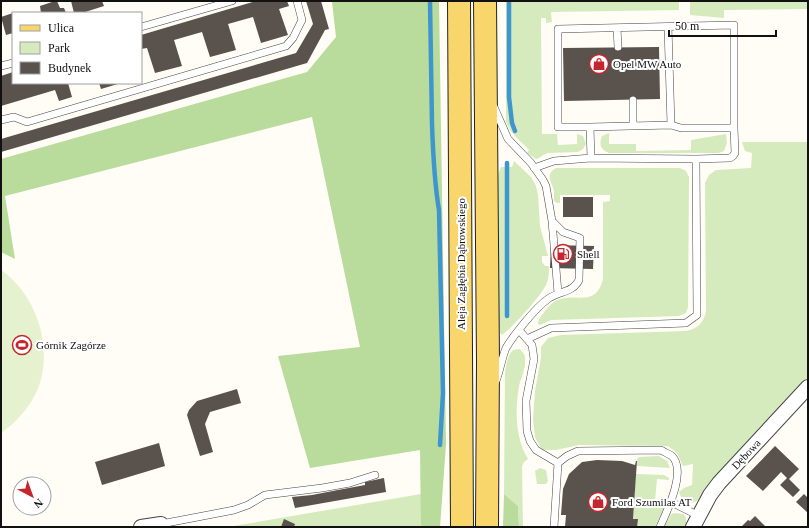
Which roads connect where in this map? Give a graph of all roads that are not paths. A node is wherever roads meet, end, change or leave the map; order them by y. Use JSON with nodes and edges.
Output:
{"nodes":[{"id":1,"x":232,"y":1,"type":"edge"},
{"id":2,"x":297,"y":1,"type":"edge"},
{"id":3,"x":459,"y":1,"type":"edge"},
{"id":4,"x":486,"y":1,"type":"edge"},
{"id":5,"x":142,"y":26,"type":"edge"},
{"id":6,"x":668,"y":27,"type":"junction"},
{"id":7,"x":617,"y":28,"type":"junction"},
{"id":8,"x":618,"y":47,"type":"dead end"},
{"id":9,"x":12,"y":62,"type":"edge"},
{"id":10,"x":1,"y":66,"type":"edge"},
{"id":11,"x":486,"y":91,"type":"junction"},
{"id":12,"x":633,"y":100,"type":"dead end"},
{"id":13,"x":1,"y":120,"type":"edge"},
{"id":14,"x":672,"y":125,"type":"junction"},
{"id":15,"x":633,"y":126,"type":"junction"},
{"id":16,"x":590,"y":127,"type":"junction"},
{"id":17,"x":734,"y":128,"type":"junction"},
{"id":18,"x":591,"y":158,"type":"junction"},
{"id":19,"x":696,"y":159,"type":"junction"},
{"id":20,"x":534,"y":168,"type":"junction"},
{"id":21,"x":552,"y":221,"type":"junction"},
{"id":22,"x":558,"y":294,"type":"junction"},
{"id":23,"x":518,"y":330,"type":"junction"},
{"id":24,"x":527,"y":339,"type":"junction"},
{"id":25,"x":808,"y":387,"type":"edge"},
{"id":26,"x":487,"y":403,"type":"junction"},
{"id":27,"x":558,"y":463,"type":"junction"},
{"id":28,"x":375,"y":475,"type":"dead end"},
{"id":29,"x":671,"y":502,"type":"junction"},
{"id":30,"x":696,"y":521,"type":"edge"},
{"id":31,"x":161,"y":524,"type":"joint"},
{"id":32,"x":141,"y":527,"type":"edge"},
{"id":33,"x":462,"y":527,"type":"edge"},
{"id":34,"x":487,"y":527,"type":"edge"},
{"id":35,"x":554,"y":527,"type":"edge"},
{"id":36,"x":660,"y":527,"type":"edge"}],
"edges":[{"from":1,"to":5,"type":"lane"},
{"from":2,"to":13,"type":"lane"},
{"from":3,"to":33,"type":"main road","name":"Aleja Zagłębia Dąbrowskiego"},
{"from":4,"to":11,"type":"main road"},
{"from":6,"to":7,"type":"lane"},
{"from":6,"to":14,"type":"lane"},
{"from":6,"to":17,"type":"lane"},
{"from":7,"to":8,"type":"lane"},
{"from":7,"to":16,"type":"lane"},
{"from":9,"to":10,"type":"lane"},
{"from":11,"to":20,"type":"lane"},
{"from":11,"to":26,"type":"main road"},
{"from":12,"to":15,"type":"lane"},
{"from":14,"to":15,"type":"lane"},
{"from":14,"to":17,"type":"lane"},
{"from":15,"to":16,"type":"lane"},
{"from":16,"to":18,"type":"lane"},
{"from":17,"to":19,"type":"lane"},
{"from":18,"to":19,"type":"lane"},
{"from":18,"to":20,"type":"lane"},
{"from":19,"to":24,"type":"lane"},
{"from":20,"to":21,"type":"lane"},
{"from":21,"to":22,"type":"lane"},
{"from":21,"to":22,"type":"lane"},
{"from":22,"to":23,"type":"lane"},
{"from":23,"to":24,"type":"lane"},
{"from":23,"to":26,"type":"lane"},
{"from":24,"to":27,"type":"lane"},
{"from":25,"to":30,"type":"street","name":"Dębowa"},
{"from":26,"to":34,"type":"main road"},
{"from":27,"to":29,"type":"lane"},
{"from":27,"to":35,"type":"lane"},
{"from":28,"to":31,"type":"lane"},
{"from":29,"to":30,"type":"lane"},
{"from":29,"to":36,"type":"lane"},
{"from":31,"to":32,"type":"street"}]}
